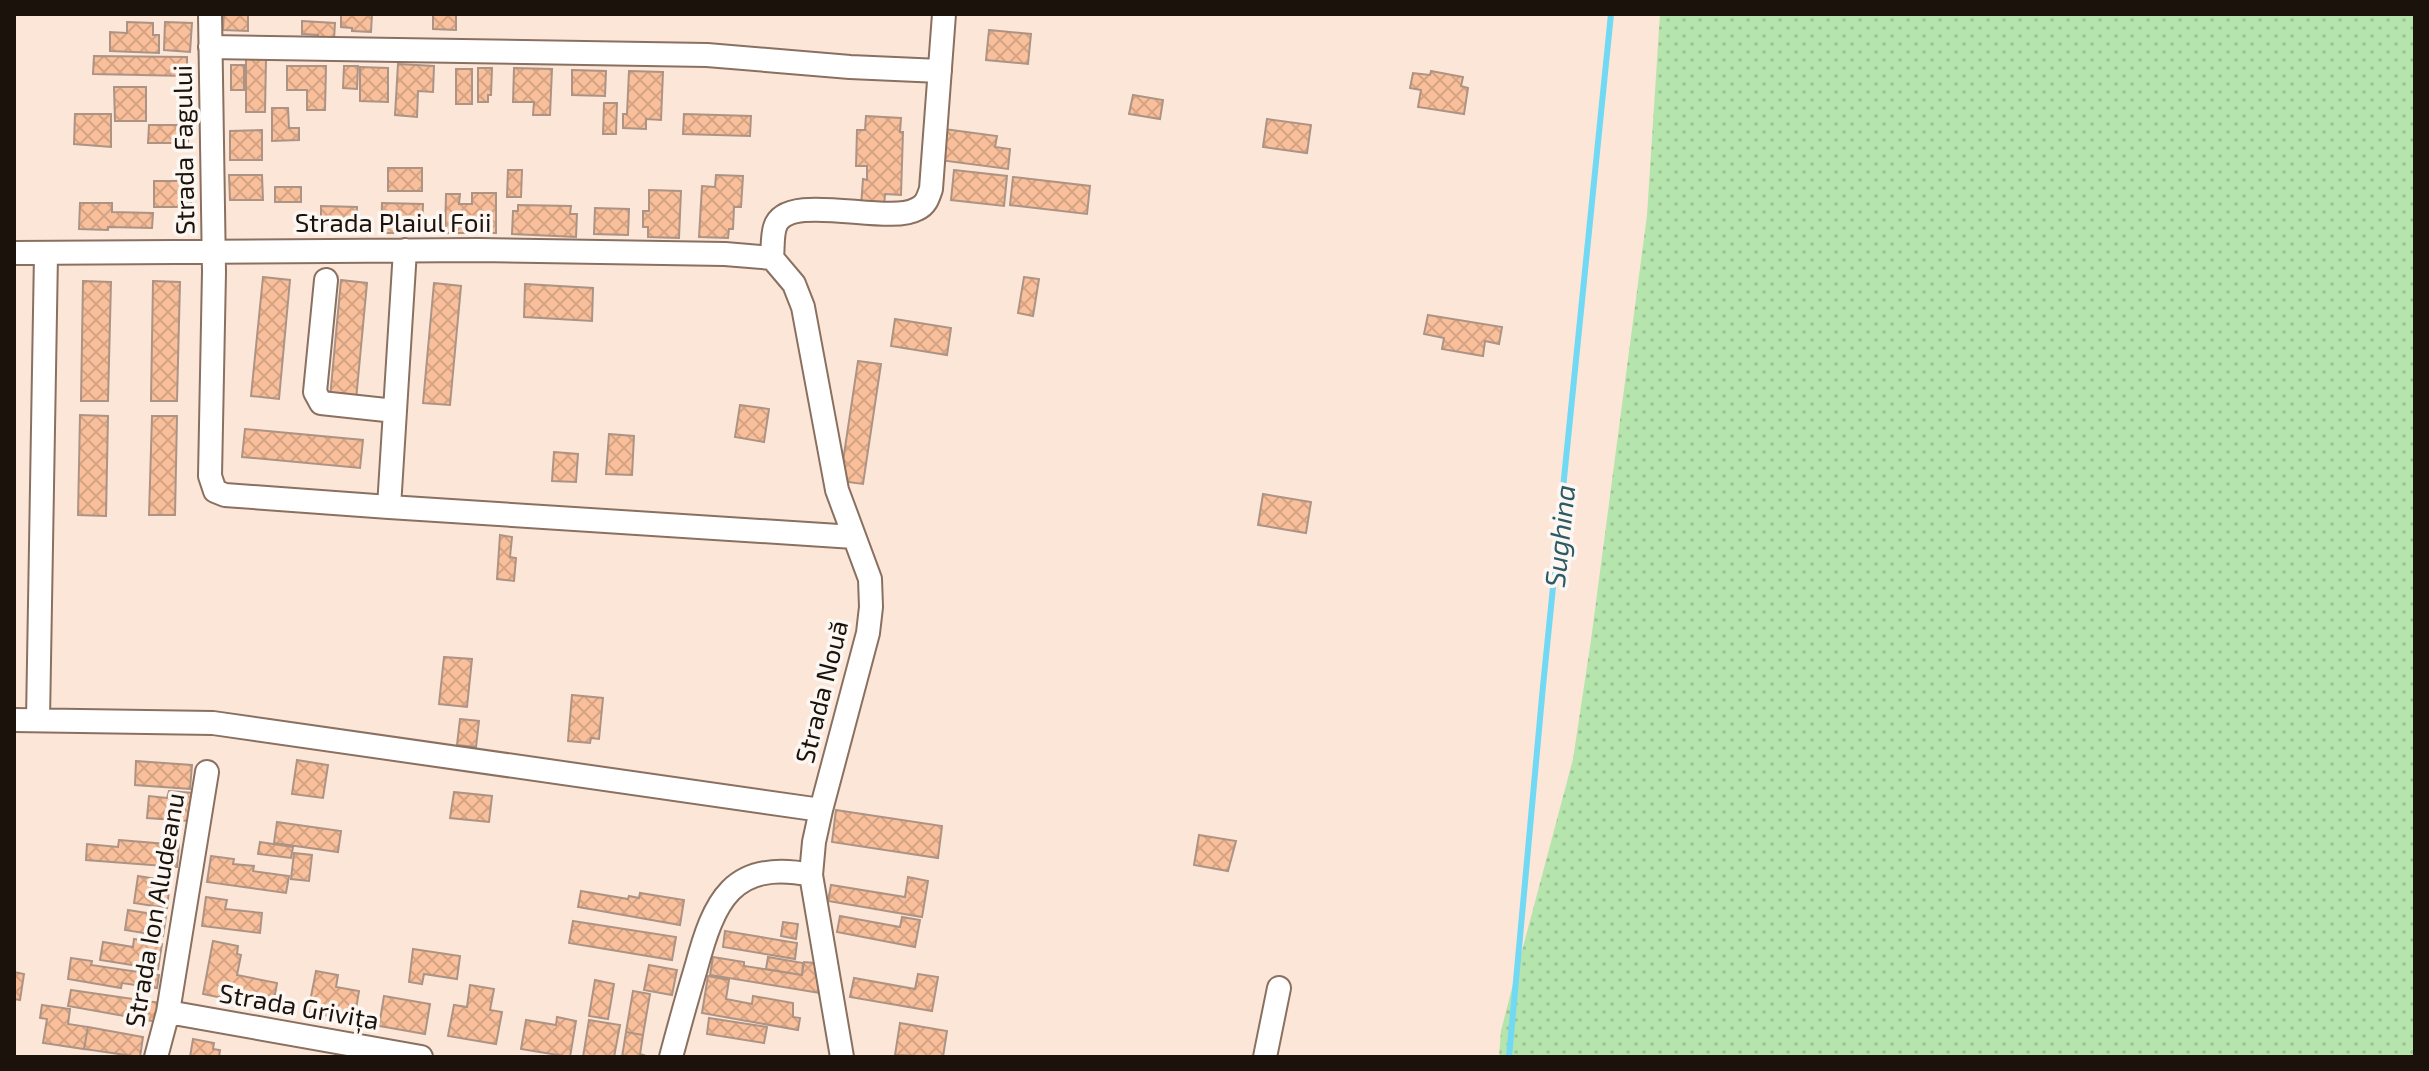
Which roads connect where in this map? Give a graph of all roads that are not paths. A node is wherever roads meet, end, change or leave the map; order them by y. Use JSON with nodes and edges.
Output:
{"nodes":[{"id":1,"x":210,"y":14,"type":"edge"},
{"id":2,"x":944,"y":14,"type":"edge"},
{"id":3,"x":210,"y":47,"type":"junction"},
{"id":4,"x":940,"y":71,"type":"junction"},
{"id":5,"x":405,"y":250,"type":"junction"},
{"id":6,"x":14,"y":253,"type":"edge"},
{"id":7,"x":213,"y":253,"type":"junction"},
{"id":8,"x":46,"y":254,"type":"junction"},
{"id":9,"x":772,"y":258,"type":"junction"},
{"id":10,"x":326,"y":280,"type":"dead end"},
{"id":11,"x":395,"y":411,"type":"junction"},
{"id":12,"x":389,"y":507,"type":"junction"},
{"id":13,"x":854,"y":537,"type":"junction"},
{"id":14,"x":14,"y":720,"type":"edge"},
{"id":15,"x":38,"y":720,"type":"junction"},
{"id":16,"x":207,"y":772,"type":"dead end"},
{"id":17,"x":821,"y":810,"type":"junction"},
{"id":18,"x":811,"y":875,"type":"junction"},
{"id":19,"x":1279,"y":988,"type":"dead end"},
{"id":20,"x":168,"y":1012,"type":"junction"},
{"id":21,"x":156,"y":1057,"type":"edge"},
{"id":22,"x":421,"y":1057,"type":"edge"},
{"id":23,"x":671,"y":1057,"type":"edge"},
{"id":24,"x":842,"y":1057,"type":"edge"},
{"id":25,"x":1265,"y":1057,"type":"edge"}],
"edges":[{"from":1,"to":3,"type":"street","name":"Strada Fagului"},
{"from":2,"to":4,"type":"street"},
{"from":3,"to":4,"type":"street","name":"Strada Fagului"},
{"from":3,"to":7,"type":"street","name":"Strada Fagului"},
{"from":4,"to":9,"type":"street"},
{"from":5,"to":7,"type":"street","name":"Strada Plaiul Foii"},
{"from":5,"to":9,"type":"street","name":"Strada Plaiul Foii"},
{"from":5,"to":11,"type":"street"},
{"from":6,"to":8,"type":"street","name":"Strada Plaiul Foii"},
{"from":7,"to":8,"type":"street","name":"Strada Plaiul Foii"},
{"from":7,"to":12,"type":"street","name":"Strada Fagului"},
{"from":8,"to":15,"type":"street"},
{"from":9,"to":13,"type":"street","name":"Strada Nouă"},
{"from":10,"to":11,"type":"street"},
{"from":11,"to":12,"type":"street"},
{"from":12,"to":13,"type":"street"},
{"from":13,"to":17,"type":"street","name":"Strada Nouă"},
{"from":14,"to":15,"type":"street"},
{"from":15,"to":17,"type":"street"},
{"from":16,"to":20,"type":"street","name":"Strada Ion Aludeanu"},
{"from":17,"to":18,"type":"street","name":"Strada Nouă"},
{"from":18,"to":23,"type":"street"},
{"from":18,"to":24,"type":"street","name":"Strada Nouă"},
{"from":19,"to":25,"type":"street"},
{"from":20,"to":21,"type":"street","name":"Strada Ion Aludeanu"},
{"from":20,"to":22,"type":"street","name":"Strada Grivița"}]}
